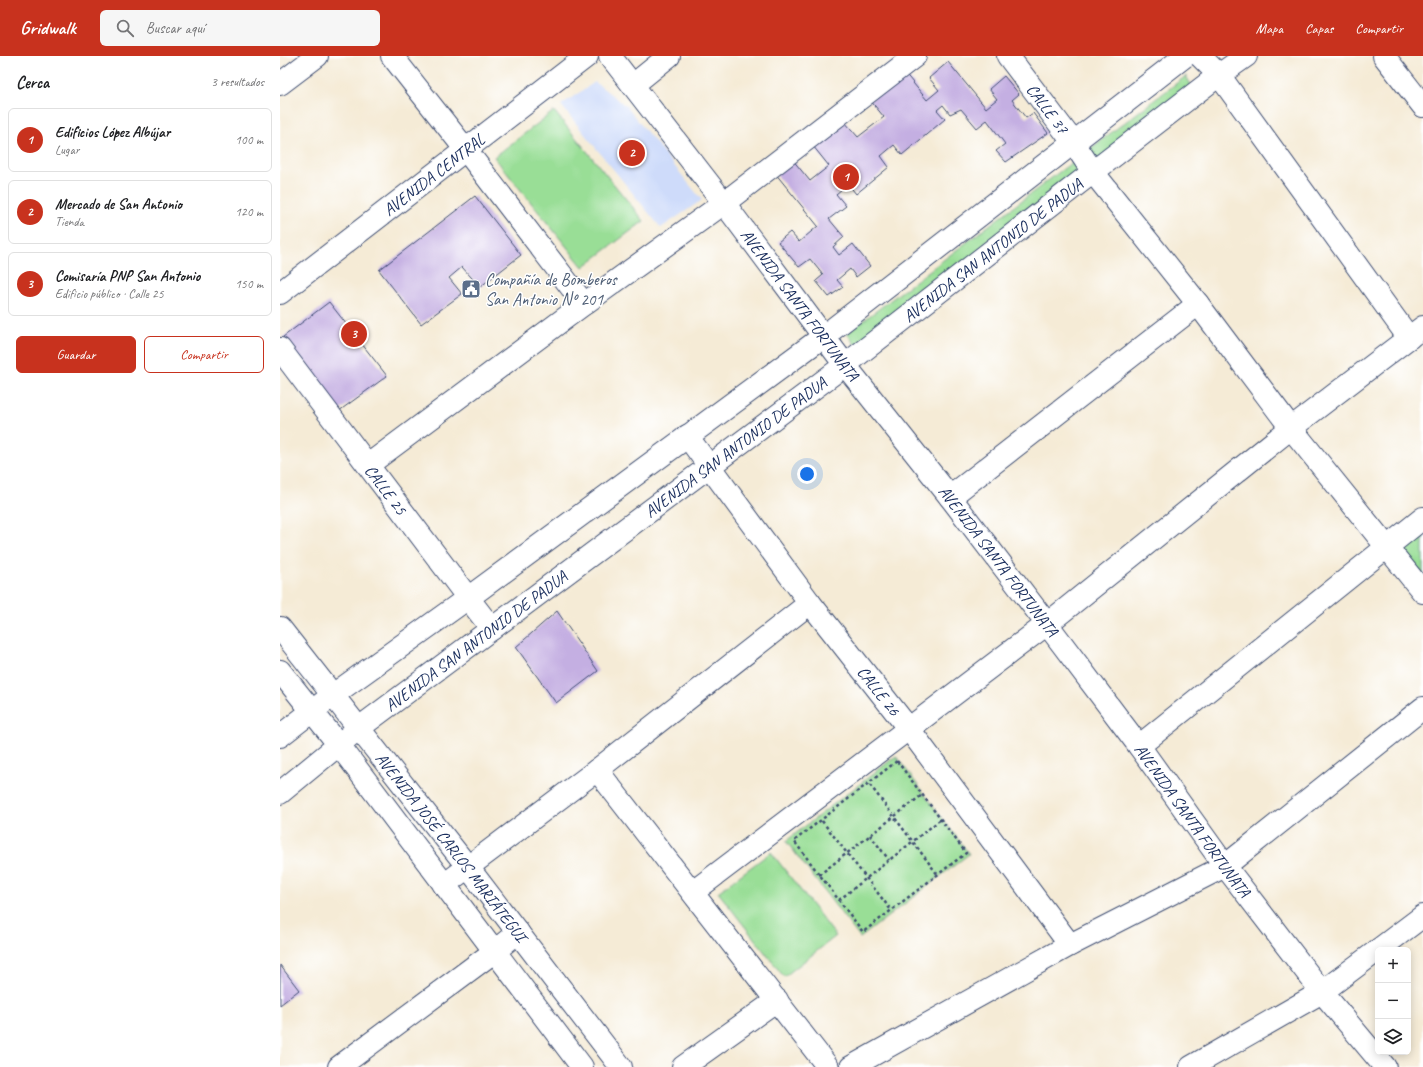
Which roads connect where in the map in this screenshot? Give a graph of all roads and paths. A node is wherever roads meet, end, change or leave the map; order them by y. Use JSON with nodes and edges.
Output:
{"nodes":[{"id":1,"x":317,"y":56,"type":"edge"},
{"id":2,"x":392,"y":56,"type":"edge"},
{"id":3,"x":587,"y":56,"type":"edge"},
{"id":4,"x":610,"y":56,"type":"edge"},
{"id":5,"x":669,"y":56,"type":"edge"},
{"id":6,"x":915,"y":56,"type":"edge"},
{"id":7,"x":1008,"y":56,"type":"edge"},
{"id":8,"x":1185,"y":56,"type":"edge"},
{"id":9,"x":1200,"y":56,"type":"edge"},
{"id":10,"x":1246,"y":56,"type":"edge"},
{"id":11,"x":1384,"y":56,"type":"edge"},
{"id":12,"x":1219,"y":75,"type":"junction"},
{"id":13,"x":280,"y":84,"type":"edge"},
{"id":14,"x":633,"y":85,"type":"junction"},
{"id":15,"x":1423,"y":106,"type":"edge"},
{"id":16,"x":1073,"y":142,"type":"junction"},
{"id":17,"x":466,"y":150,"type":"junction"},
{"id":18,"x":1093,"y":172,"type":"junction"},
{"id":19,"x":724,"y":203,"type":"junction"},
{"id":20,"x":280,"y":293,"type":"edge"},
{"id":21,"x":584,"y":304,"type":"junction"},
{"id":22,"x":1198,"y":304,"type":"junction"},
{"id":23,"x":1416,"y":332,"type":"edge"},
{"id":24,"x":824,"y":336,"type":"junction"},
{"id":25,"x":280,"y":349,"type":"edge"},
{"id":26,"x":846,"y":365,"type":"junction"},
{"id":27,"x":1291,"y":428,"type":"junction"},
{"id":28,"x":687,"y":436,"type":"junction"},
{"id":29,"x":368,"y":465,"type":"junction"},
{"id":30,"x":708,"y":467,"type":"junction"},
{"id":31,"x":950,"y":497,"type":"junction"},
{"id":32,"x":1423,"y":518,"type":"edge"},
{"id":33,"x":1387,"y":546,"type":"junction"},
{"id":34,"x":1423,"y":592,"type":"edge"},
{"id":35,"x":468,"y":598,"type":"junction"},
{"id":36,"x":810,"y":603,"type":"junction"},
{"id":37,"x":1047,"y":624,"type":"junction"},
{"id":38,"x":280,"y":628,"type":"edge"},
{"id":39,"x":492,"y":629,"type":"junction"},
{"id":40,"x":280,"y":671,"type":"edge"},
{"id":41,"x":333,"y":695,"type":"junction"},
{"id":42,"x":1423,"y":708,"type":"edge"},
{"id":43,"x":312,"y":711,"type":"junction"},
{"id":44,"x":359,"y":728,"type":"junction"},
{"id":45,"x":909,"y":729,"type":"junction"},
{"id":46,"x":280,"y":736,"type":"edge"},
{"id":47,"x":339,"y":745,"type":"junction"},
{"id":48,"x":1140,"y":746,"type":"junction"},
{"id":49,"x":598,"y":770,"type":"junction"},
{"id":50,"x":868,"y":783,"type":"junction"},
{"id":51,"x":280,"y":792,"type":"edge"},
{"id":52,"x":922,"y":795,"type":"junction"},
{"id":53,"x":894,"y":817,"type":"junction"},
{"id":54,"x":821,"y":820,"type":"junction"},
{"id":55,"x":941,"y":820,"type":"junction"},
{"id":56,"x":870,"y":835,"type":"junction"},
{"id":57,"x":913,"y":842,"type":"junction"},
{"id":58,"x":847,"y":853,"type":"junction"},
{"id":59,"x":890,"y":860,"type":"junction"},
{"id":60,"x":468,"y":866,"type":"junction"},
{"id":61,"x":1225,"y":866,"type":"junction"},
{"id":62,"x":819,"y":874,"type":"junction"},
{"id":63,"x":938,"y":875,"type":"junction"},
{"id":64,"x":866,"y":878,"type":"junction"},
{"id":65,"x":444,"y":884,"type":"junction"},
{"id":66,"x":694,"y":892,"type":"junction"},
{"id":67,"x":838,"y":900,"type":"junction"},
{"id":68,"x":891,"y":910,"type":"junction"},
{"id":69,"x":1423,"y":916,"type":"edge"},
{"id":70,"x":518,"y":932,"type":"junction"},
{"id":71,"x":1070,"y":945,"type":"junction"},
{"id":72,"x":1382,"y":947,"type":"edge"},
{"id":73,"x":494,"y":951,"type":"junction"},
{"id":74,"x":1375,"y":952,"type":"edge"},
{"id":75,"x":1322,"y":992,"type":"junction"},
{"id":76,"x":777,"y":1000,"type":"junction"},
{"id":77,"x":345,"y":1065,"type":"edge"},
{"id":78,"x":582,"y":1067,"type":"edge"},
{"id":79,"x":621,"y":1067,"type":"edge"},
{"id":80,"x":683,"y":1067,"type":"edge"},
{"id":81,"x":828,"y":1067,"type":"edge"},
{"id":82,"x":851,"y":1067,"type":"edge"},
{"id":83,"x":1191,"y":1067,"type":"edge"},
{"id":84,"x":1385,"y":1067,"type":"edge"}],
"edges":[{"from":1,"to":13,"type":"street"},
{"from":2,"to":17,"type":"street"},
{"from":3,"to":17,"type":"street","name":"AVENIDA CENTRAL"},
{"from":4,"to":14,"type":"street","name":"AVENIDA SANTA FORTUNATA"},
{"from":5,"to":14,"type":"street"},
{"from":6,"to":19,"type":"street"},
{"from":7,"to":16,"type":"street","name":"CALLE 37"},
{"from":8,"to":16,"type":"street","name":"AVENIDA SAN ANTONIO DE PADUA"},
{"from":9,"to":12,"type":"street"},
{"from":10,"to":12,"type":"street","name":"AVENIDA SAN ANTONIO DE PADUA"},
{"from":11,"to":15,"type":"street"},
{"from":12,"to":18,"type":"street","name":"AVENIDA SAN ANTONIO DE PADUA"},
{"from":12,"to":23,"type":"street"},
{"from":14,"to":19,"type":"street","name":"AVENIDA SANTA FORTUNATA"},
{"from":16,"to":18,"type":"street","name":"CALLE 37"},
{"from":16,"to":24,"type":"street","name":"AVENIDA SAN ANTONIO DE PADUA"},
{"from":17,"to":20,"type":"street","name":"AVENIDA CENTRAL"},
{"from":17,"to":21,"type":"street"},
{"from":18,"to":22,"type":"street","name":"CALLE 37"},
{"from":18,"to":26,"type":"street","name":"AVENIDA SAN ANTONIO DE PADUA"},
{"from":19,"to":21,"type":"street"},
{"from":19,"to":24,"type":"street","name":"AVENIDA SANTA FORTUNATA"},
{"from":21,"to":29,"type":"street"},
{"from":22,"to":27,"type":"street","name":"CALLE 37"},
{"from":22,"to":31,"type":"street"},
{"from":23,"to":27,"type":"street"},
{"from":24,"to":26,"type":"street","name":"AVENIDA SANTA FORTUNATA"},
{"from":24,"to":28,"type":"street","name":"AVENIDA SAN ANTONIO DE PADUA"},
{"from":25,"to":29,"type":"street","name":"CALLE 25"},
{"from":26,"to":30,"type":"street","name":"AVENIDA SAN ANTONIO DE PADUA"},
{"from":26,"to":31,"type":"street","name":"AVENIDA SANTA FORTUNATA"},
{"from":27,"to":33,"type":"street","name":"CALLE 37"},
{"from":27,"to":37,"type":"street"},
{"from":28,"to":30,"type":"street","name":"CALLE 26"},
{"from":28,"to":35,"type":"street","name":"AVENIDA SAN ANTONIO DE PADUA"},
{"from":29,"to":35,"type":"street","name":"CALLE 25"},
{"from":30,"to":36,"type":"street","name":"CALLE 26"},
{"from":30,"to":39,"type":"street","name":"AVENIDA SAN ANTONIO DE PADUA"},
{"from":31,"to":37,"type":"street","name":"AVENIDA SANTA FORTUNATA"},
{"from":32,"to":33,"type":"street"},
{"from":33,"to":34,"type":"street","name":"CALLE 37"},
{"from":33,"to":48,"type":"street"},
{"from":35,"to":39,"type":"street","name":"CALLE 25"},
{"from":35,"to":41,"type":"street","name":"AVENIDA SAN ANTONIO DE PADUA"},
{"from":36,"to":45,"type":"street","name":"CALLE 26"},
{"from":36,"to":49,"type":"street"},
{"from":37,"to":45,"type":"street"},
{"from":37,"to":48,"type":"street","name":"AVENIDA SANTA FORTUNATA"},
{"from":38,"to":41,"type":"street","name":"AVENIDA JOSÉ CARLOS MARIÁTEGUI"},
{"from":39,"to":44,"type":"street","name":"AVENIDA SAN ANTONIO DE PADUA"},
{"from":40,"to":43,"type":"street","name":"AVENIDA JOSÉ CARLOS MARIÁTEGUI"},
{"from":41,"to":43,"type":"street","name":"AVENIDA SAN ANTONIO DE PADUA"},
{"from":41,"to":44,"type":"street","name":"AVENIDA JOSÉ CARLOS MARIÁTEGUI"},
{"from":42,"to":61,"type":"street"},
{"from":43,"to":46,"type":"street","name":"AVENIDA SAN ANTONIO DE PADUA"},
{"from":43,"to":47,"type":"street","name":"AVENIDA JOSÉ CARLOS MARIÁTEGUI"},
{"from":44,"to":47,"type":"street","name":"AVENIDA SAN ANTONIO DE PADUA"},
{"from":44,"to":60,"type":"street","name":"AVENIDA JOSÉ CARLOS MARIÁTEGUI"},
{"from":45,"to":66,"type":"street"},
{"from":45,"to":71,"type":"street","name":"CALLE 26"},
{"from":47,"to":51,"type":"street","name":"AVENIDA SAN ANTONIO DE PADUA"},
{"from":47,"to":65,"type":"street","name":"AVENIDA JOSÉ CARLOS MARIÁTEGUI"},
{"from":48,"to":61,"type":"street","name":"AVENIDA SANTA FORTUNATA"},
{"from":49,"to":60,"type":"street"},
{"from":49,"to":66,"type":"street"},
{"from":50,"to":52,"type":"path"},
{"from":50,"to":53,"type":"path"},
{"from":50,"to":54,"type":"path"},
{"from":52,"to":53,"type":"path"},
{"from":52,"to":55,"type":"path"},
{"from":53,"to":56,"type":"path"},
{"from":53,"to":57,"type":"path"},
{"from":54,"to":58,"type":"path"},
{"from":54,"to":62,"type":"path"},
{"from":55,"to":57,"type":"path"},
{"from":55,"to":63,"type":"path"},
{"from":56,"to":58,"type":"path"},
{"from":56,"to":59,"type":"path"},
{"from":57,"to":59,"type":"path"},
{"from":57,"to":63,"type":"path"},
{"from":58,"to":62,"type":"path"},
{"from":58,"to":64,"type":"path"},
{"from":59,"to":64,"type":"path"},
{"from":60,"to":65,"type":"street"},
{"from":60,"to":70,"type":"street","name":"AVENIDA JOSÉ CARLOS MARIÁTEGUI"},
{"from":61,"to":71,"type":"street"},
{"from":61,"to":75,"type":"street","name":"AVENIDA SANTA FORTUNATA"},
{"from":62,"to":67,"type":"path"},
{"from":63,"to":68,"type":"path"},
{"from":64,"to":67,"type":"path"},
{"from":64,"to":68,"type":"path"},
{"from":65,"to":73,"type":"street","name":"AVENIDA JOSÉ CARLOS MARIÁTEGUI"},
{"from":66,"to":76,"type":"street"},
{"from":67,"to":68,"type":"path"},
{"from":69,"to":72,"type":"street"},
{"from":70,"to":73,"type":"street"},
{"from":70,"to":79,"type":"street","name":"AVENIDA JOSÉ CARLOS MARIÁTEGUI"},
{"from":71,"to":82,"type":"street"},
{"from":73,"to":77,"type":"street"},
{"from":73,"to":78,"type":"street","name":"AVENIDA JOSÉ CARLOS MARIÁTEGUI"},
{"from":74,"to":75,"type":"street"},
{"from":75,"to":83,"type":"street"},
{"from":75,"to":84,"type":"street","name":"AVENIDA SANTA FORTUNATA"},
{"from":76,"to":80,"type":"street"},
{"from":76,"to":81,"type":"street"}]}
